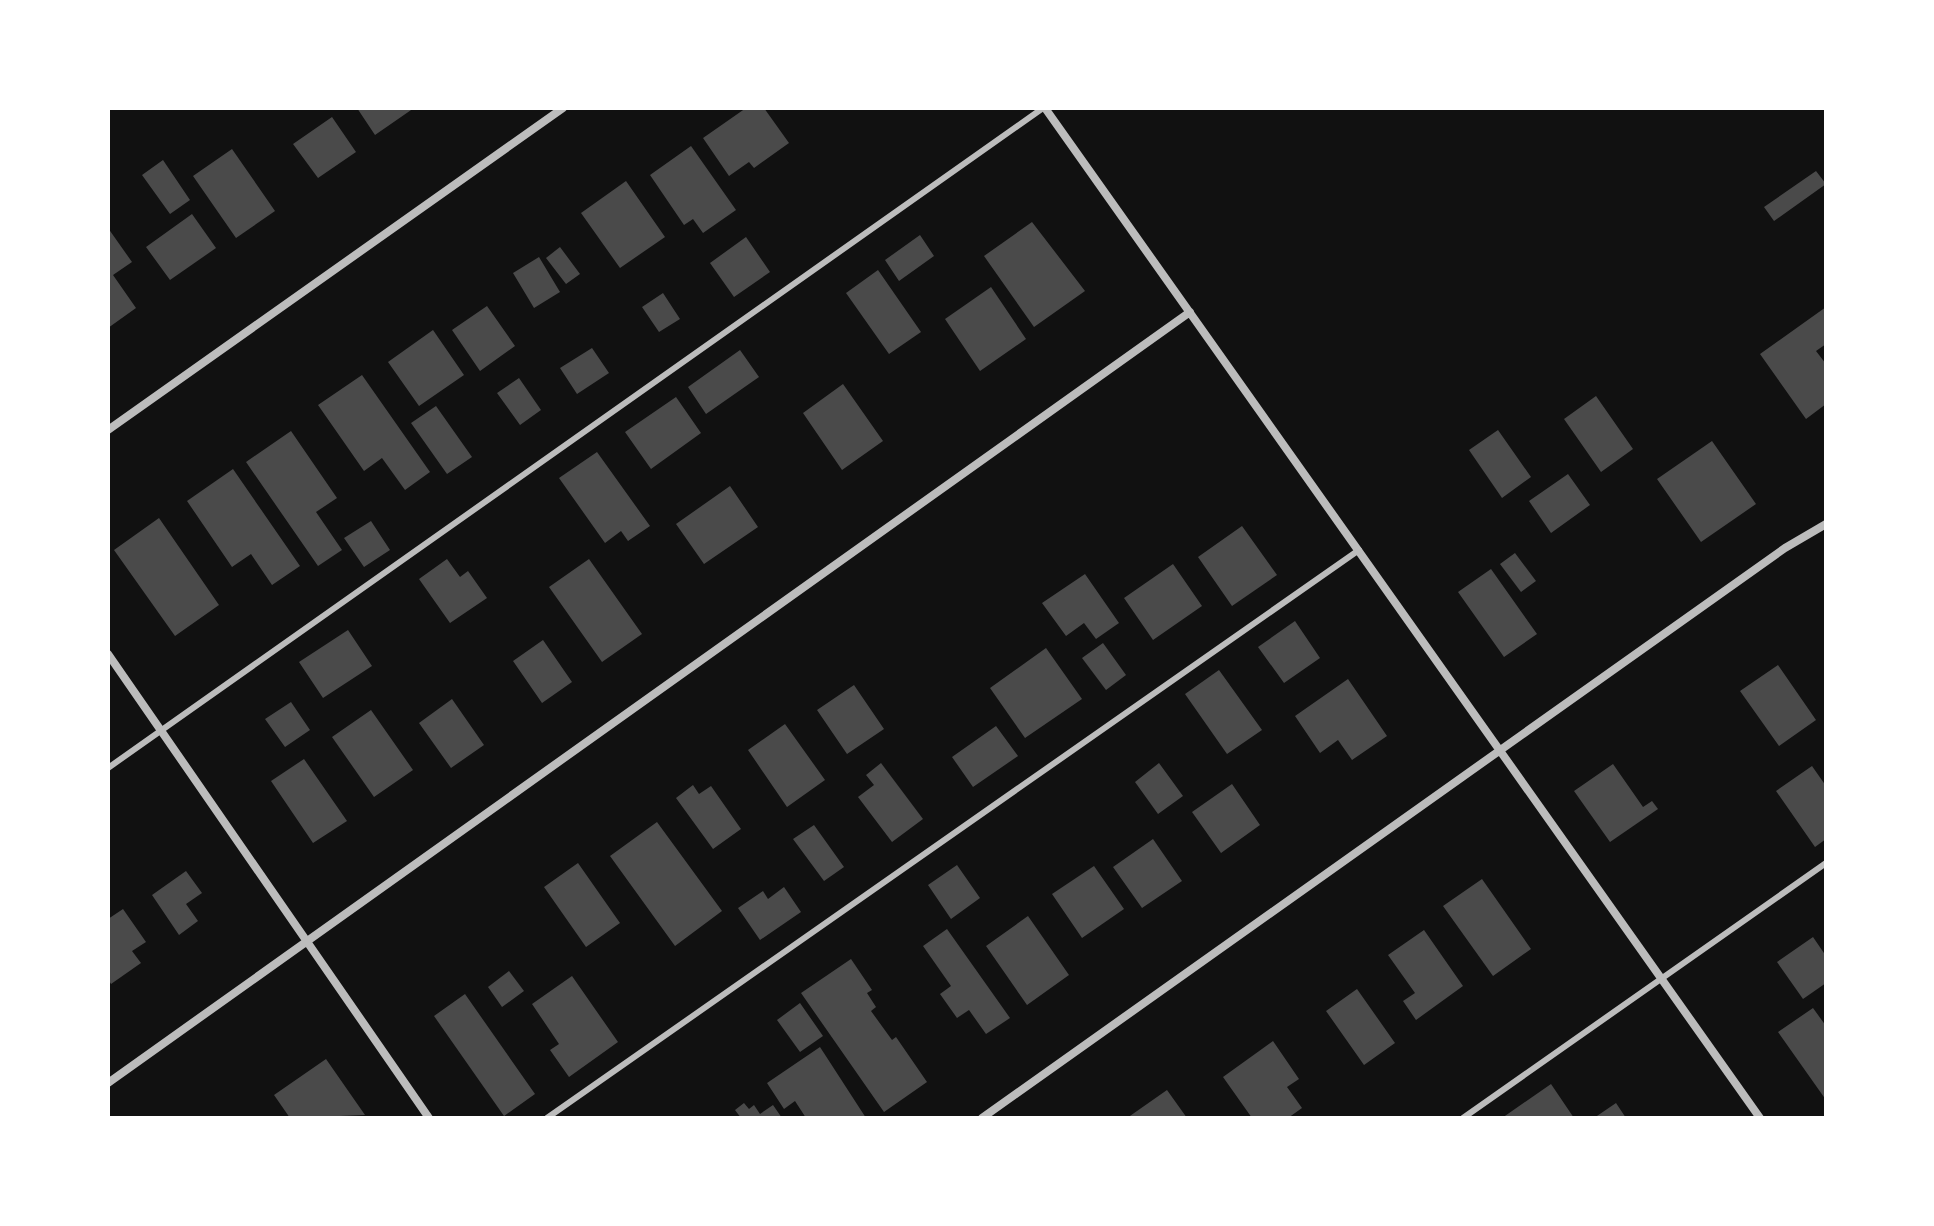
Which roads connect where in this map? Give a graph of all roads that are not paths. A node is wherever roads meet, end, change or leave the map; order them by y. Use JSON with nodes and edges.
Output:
{"nodes":[{"id":1,"x":563,"y":108,"type":"edge"},
{"id":2,"x":1044,"y":108,"type":"edge"},
{"id":3,"x":1190,"y":312,"type":"junction"},
{"id":4,"x":108,"y":430,"type":"edge"},
{"id":5,"x":1826,"y":524,"type":"edge"},
{"id":6,"x":1359,"y":550,"type":"junction"},
{"id":7,"x":108,"y":654,"type":"edge"},
{"id":8,"x":162,"y":730,"type":"junction"},
{"id":9,"x":1500,"y":748,"type":"junction"},
{"id":10,"x":108,"y":768,"type":"edge"},
{"id":11,"x":1826,"y":863,"type":"edge"},
{"id":12,"x":306,"y":944,"type":"junction"},
{"id":13,"x":1662,"y":977,"type":"junction"},
{"id":14,"x":108,"y":1083,"type":"edge"},
{"id":15,"x":429,"y":1118,"type":"edge"},
{"id":16,"x":547,"y":1118,"type":"edge"},
{"id":17,"x":982,"y":1118,"type":"edge"},
{"id":18,"x":1463,"y":1118,"type":"edge"},
{"id":19,"x":1760,"y":1118,"type":"edge"}],
"edges":[{"from":1,"to":4,"type":"street"},
{"from":2,"to":3,"type":"street"},
{"from":2,"to":8,"type":"lane"},
{"from":3,"to":6,"type":"street"},
{"from":3,"to":12,"type":"street"},
{"from":5,"to":9,"type":"street"},
{"from":6,"to":9,"type":"street"},
{"from":6,"to":16,"type":"lane"},
{"from":7,"to":8,"type":"street"},
{"from":8,"to":10,"type":"lane"},
{"from":8,"to":12,"type":"street"},
{"from":9,"to":13,"type":"street"},
{"from":9,"to":17,"type":"street"},
{"from":11,"to":13,"type":"lane"},
{"from":12,"to":14,"type":"street"},
{"from":12,"to":15,"type":"street"},
{"from":13,"to":18,"type":"lane"},
{"from":13,"to":19,"type":"street"}]}
